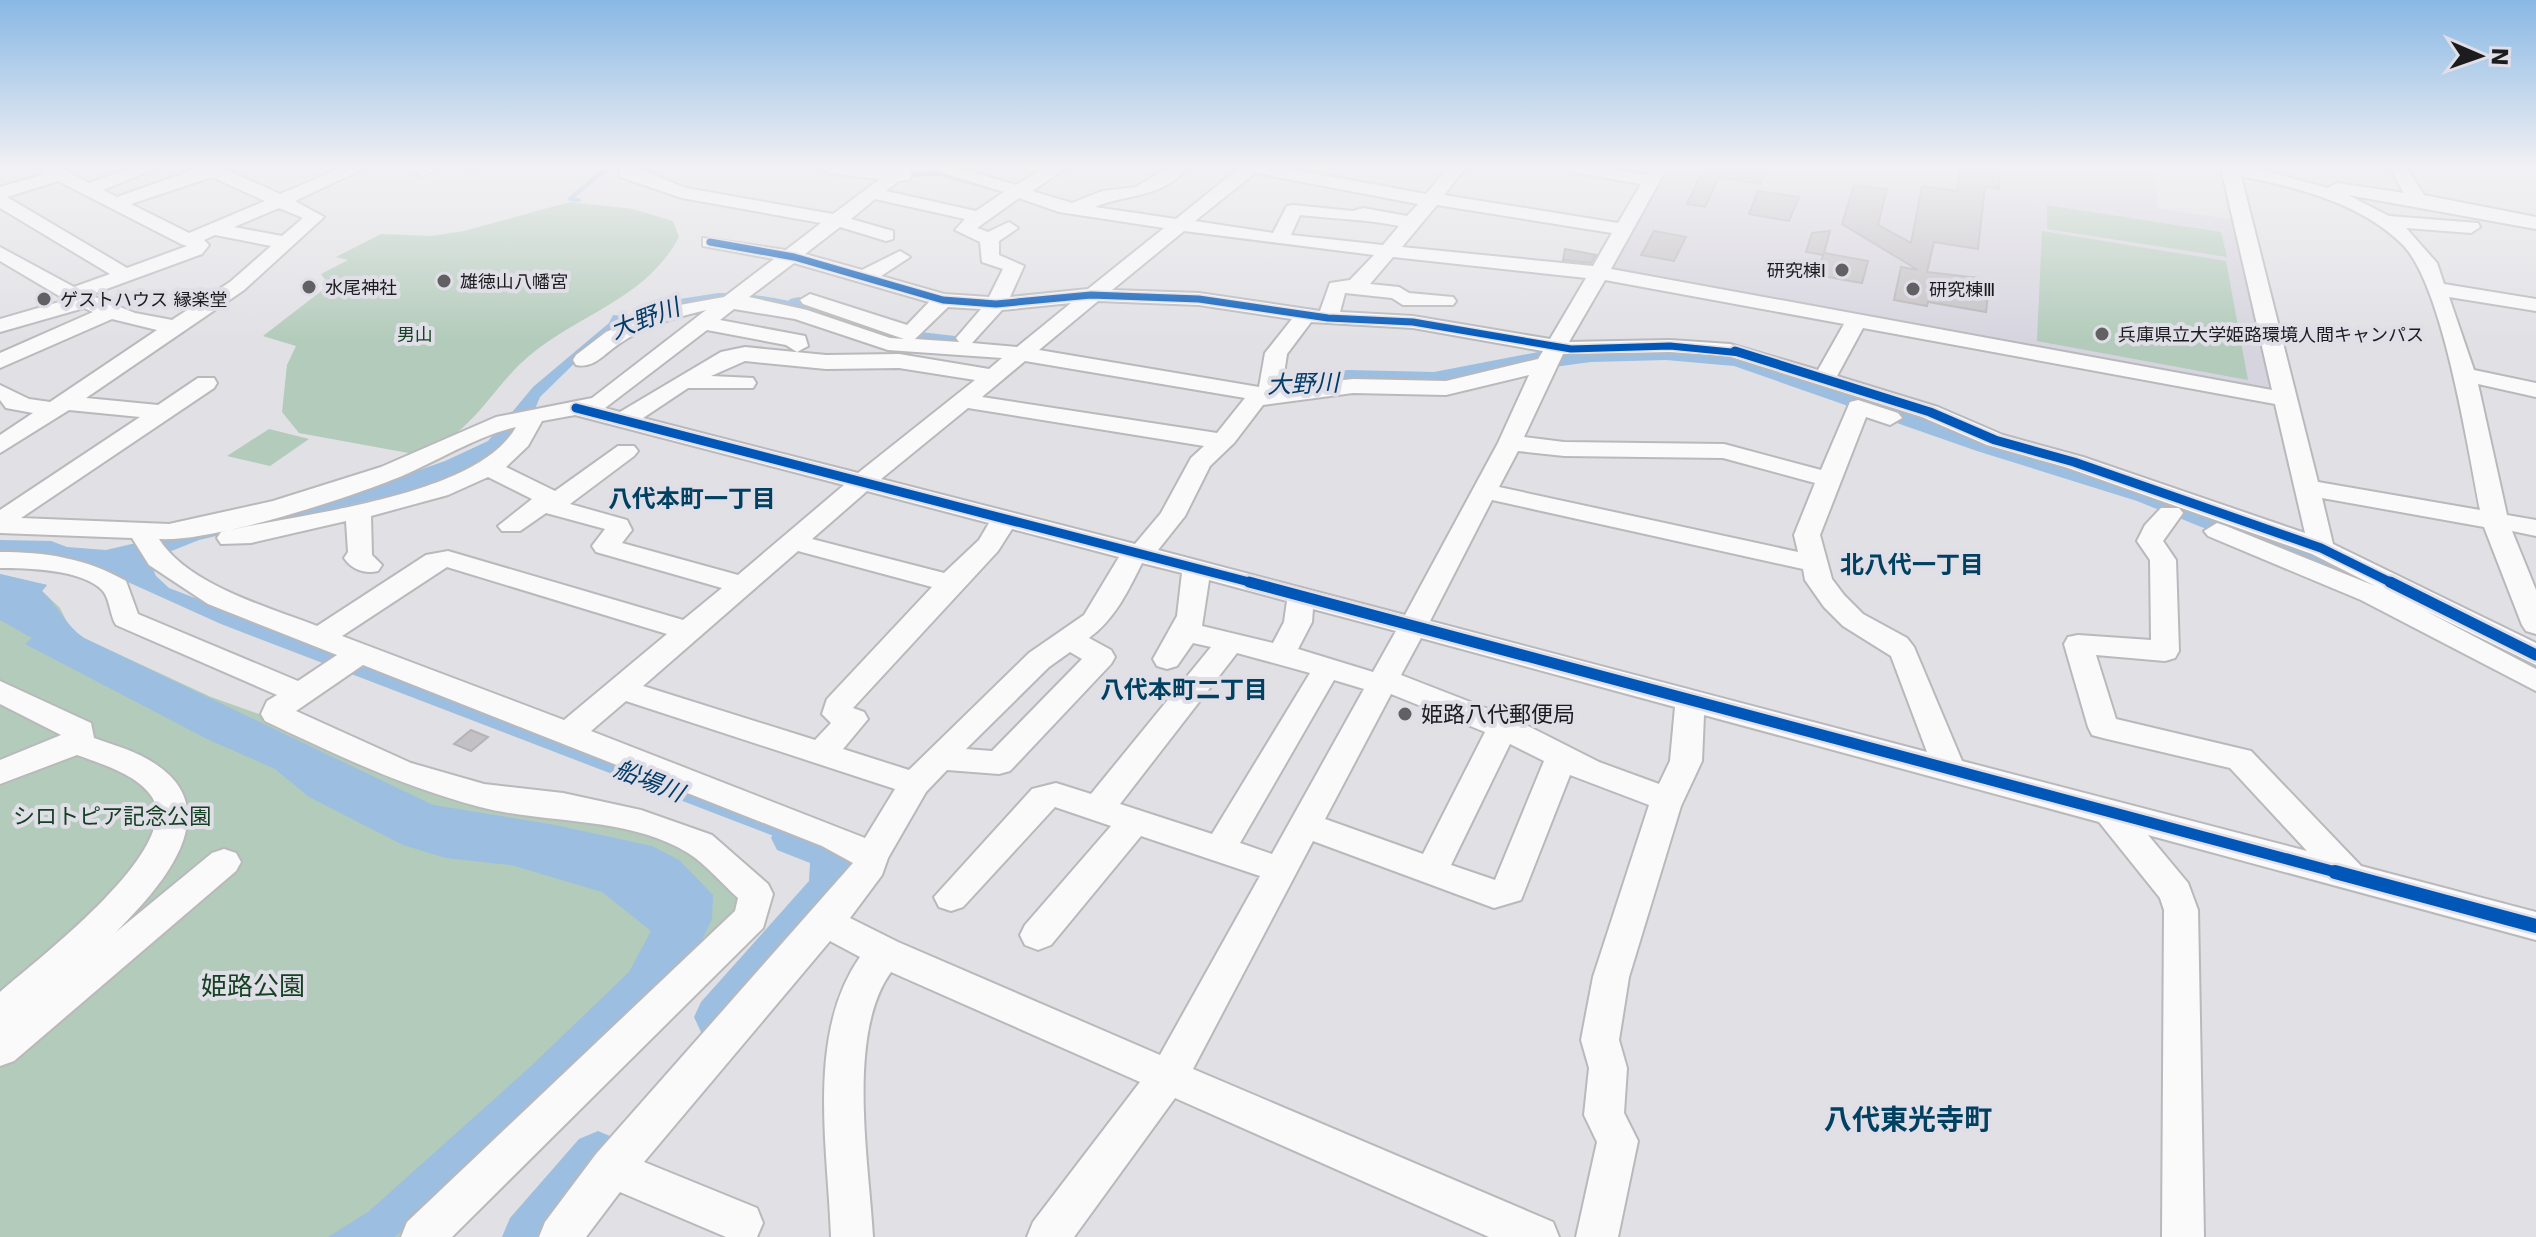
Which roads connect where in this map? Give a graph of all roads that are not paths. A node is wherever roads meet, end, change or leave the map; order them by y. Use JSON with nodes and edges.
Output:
{"nodes":[{"id":1,"x":42,"y":226,"type":"edge"},
{"id":2,"x":160,"y":226,"type":"edge"},
{"id":3,"x":220,"y":226,"type":"edge"},
{"id":4,"x":306,"y":226,"type":"edge"},
{"id":5,"x":827,"y":226,"type":"edge"},
{"id":6,"x":854,"y":226,"type":"edge"},
{"id":7,"x":969,"y":226,"type":"edge"},
{"id":8,"x":1178,"y":226,"type":"edge"},
{"id":9,"x":1184,"y":226,"type":"edge"},
{"id":10,"x":1286,"y":226,"type":"edge"},
{"id":11,"x":1411,"y":226,"type":"edge"},
{"id":12,"x":1607,"y":226,"type":"edge"},
{"id":13,"x":1627,"y":226,"type":"edge"},
{"id":14,"x":2243,"y":226,"type":"edge"},
{"id":15,"x":2392,"y":226,"type":"edge"},
{"id":16,"x":2412,"y":226,"type":"edge"},
{"id":17,"x":2470,"y":226,"type":"edge"},
{"id":18,"x":46,"y":228,"type":"junction"},
{"id":19,"x":1009,"y":228,"type":"dead end"},
{"id":20,"x":212,"y":229,"type":"junction"},
{"id":21,"x":1625,"y":230,"type":"junction"},
{"id":22,"x":886,"y":235,"type":"dead end"},
{"id":23,"x":2407,"y":236,"type":"junction"},
{"id":24,"x":2476,"y":237,"type":"junction"},
{"id":25,"x":990,"y":239,"type":"junction"},
{"id":26,"x":188,"y":240,"type":"junction"},
{"id":27,"x":1279,"y":240,"type":"junction"},
{"id":28,"x":0,"y":242,"type":"edge"},
{"id":29,"x":710,"y":242,"type":"dead end"},
{"id":30,"x":288,"y":243,"type":"junction"},
{"id":31,"x":1388,"y":252,"type":"junction"},
{"id":32,"x":0,"y":253,"type":"edge"},
{"id":33,"x":787,"y":256,"type":"junction"},
{"id":34,"x":900,"y":257,"type":"dead end"},
{"id":35,"x":1374,"y":268,"type":"junction"},
{"id":36,"x":1599,"y":273,"type":"junction"},
{"id":37,"x":125,"y":275,"type":"junction"},
{"id":38,"x":855,"y":275,"type":"junction"},
{"id":39,"x":1479,"y":279,"type":"dead end"},
{"id":40,"x":1348,"y":287,"type":"junction"},
{"id":41,"x":747,"y":288,"type":"junction"},
{"id":42,"x":896,"y":289,"type":"junction"},
{"id":43,"x":2437,"y":289,"type":"junction"},
{"id":44,"x":1091,"y":295,"type":"junction"},
{"id":45,"x":801,"y":297,"type":"junction"},
{"id":46,"x":76,"y":298,"type":"junction"},
{"id":47,"x":943,"y":300,"type":"junction"},
{"id":48,"x":1446,"y":301,"type":"dead end"},
{"id":49,"x":727,"y":303,"type":"junction"},
{"id":50,"x":996,"y":304,"type":"junction"},
{"id":51,"x":2532,"y":309,"type":"edge"},
{"id":52,"x":107,"y":313,"type":"junction"},
{"id":53,"x":853,"y":313,"type":"junction"},
{"id":54,"x":1317,"y":316,"type":"junction"},
{"id":55,"x":1856,"y":321,"type":"junction"},
{"id":56,"x":701,"y":323,"type":"junction"},
{"id":57,"x":0,"y":326,"type":"edge"},
{"id":58,"x":176,"y":327,"type":"junction"},
{"id":59,"x":911,"y":334,"type":"junction"},
{"id":60,"x":967,"y":338,"type":"junction"},
{"id":61,"x":1028,"y":348,"type":"junction"},
{"id":62,"x":781,"y":358,"type":"junction"},
{"id":63,"x":1549,"y":358,"type":"junction"},
{"id":64,"x":584,"y":360,"type":"dead end"},
{"id":65,"x":0,"y":361,"type":"edge"},
{"id":66,"x":2465,"y":375,"type":"junction"},
{"id":67,"x":994,"y":376,"type":"junction"},
{"id":68,"x":1824,"y":379,"type":"junction"},
{"id":69,"x":684,"y":381,"type":"junction"},
{"id":70,"x":206,"y":383,"type":"dead end"},
{"id":71,"x":745,"y":383,"type":"dead end"},
{"id":72,"x":1271,"y":388,"type":"junction"},
{"id":73,"x":2536,"y":390,"type":"edge"},
{"id":74,"x":0,"y":392,"type":"edge"},
{"id":75,"x":2284,"y":399,"type":"junction"},
{"id":76,"x":964,"y":401,"type":"junction"},
{"id":77,"x":63,"y":407,"type":"junction"},
{"id":78,"x":576,"y":408,"type":"junction"},
{"id":79,"x":164,"y":412,"type":"junction"},
{"id":80,"x":533,"y":416,"type":"junction"},
{"id":81,"x":624,"y":420,"type":"junction"},
{"id":82,"x":1221,"y":441,"type":"junction"},
{"id":83,"x":1510,"y":443,"type":"junction"},
{"id":84,"x":0,"y":446,"type":"edge"},
{"id":85,"x":626,"y":451,"type":"dead end"},
{"id":86,"x":487,"y":467,"type":"junction"},
{"id":87,"x":1828,"y":479,"type":"junction"},
{"id":88,"x":863,"y":482,"type":"junction"},
{"id":89,"x":2304,"y":487,"type":"junction"},
{"id":90,"x":1484,"y":491,"type":"junction"},
{"id":91,"x":550,"y":502,"type":"junction"},
{"id":92,"x":358,"y":511,"type":"junction"},
{"id":93,"x":2170,"y":513,"type":"junction"},
{"id":94,"x":1004,"y":518,"type":"junction"},
{"id":95,"x":2495,"y":521,"type":"junction"},
{"id":96,"x":0,"y":523,"type":"edge"},
{"id":97,"x":511,"y":526,"type":"dead end"},
{"id":98,"x":2536,"y":528,"type":"edge"},
{"id":99,"x":141,"y":532,"type":"junction"},
{"id":100,"x":794,"y":542,"type":"junction"},
{"id":101,"x":2321,"y":548,"type":"junction"},
{"id":102,"x":1139,"y":553,"type":"junction"},
{"id":103,"x":158,"y":559,"type":"junction"},
{"id":104,"x":0,"y":560,"type":"edge"},
{"id":105,"x":1813,"y":563,"type":"junction"},
{"id":106,"x":369,"y":565,"type":"dead end"},
{"id":107,"x":1195,"y":568,"type":"junction"},
{"id":108,"x":950,"y":583,"type":"junction"},
{"id":109,"x":2531,"y":584,"type":"edge"},
{"id":110,"x":743,"y":585,"type":"junction"},
{"id":111,"x":1301,"y":596,"type":"junction"},
{"id":112,"x":2536,"y":625,"type":"edge"},
{"id":113,"x":1413,"y":626,"type":"junction"},
{"id":114,"x":688,"y":631,"type":"junction"},
{"id":115,"x":1187,"y":632,"type":"junction"},
{"id":116,"x":319,"y":638,"type":"junction"},
{"id":117,"x":1067,"y":638,"type":"junction"},
{"id":118,"x":1231,"y":641,"type":"junction"},
{"id":119,"x":1281,"y":654,"type":"junction"},
{"id":120,"x":2536,"y":655,"type":"edge"},
{"id":121,"x":1167,"y":659,"type":"dead end"},
{"id":122,"x":346,"y":662,"type":"junction"},
{"id":123,"x":1327,"y":668,"type":"junction"},
{"id":124,"x":2536,"y":681,"type":"edge"},
{"id":125,"x":1382,"y":682,"type":"junction"},
{"id":126,"x":621,"y":689,"type":"junction"},
{"id":127,"x":0,"y":691,"type":"edge"},
{"id":128,"x":300,"y":693,"type":"junction"},
{"id":129,"x":1690,"y":701,"type":"junction"},
{"id":130,"x":1503,"y":727,"type":"junction"},
{"id":131,"x":568,"y":734,"type":"junction"},
{"id":132,"x":74,"y":742,"type":"junction"},
{"id":133,"x":822,"y":753,"type":"junction"},
{"id":134,"x":1564,"y":757,"type":"junction"},
{"id":135,"x":940,"y":758,"type":"junction"},
{"id":136,"x":1950,"y":770,"type":"junction"},
{"id":137,"x":0,"y":772,"type":"edge"},
{"id":138,"x":915,"y":784,"type":"junction"},
{"id":139,"x":1667,"y":799,"type":"junction"},
{"id":140,"x":1098,"y":809,"type":"junction"},
{"id":141,"x":2112,"y":815,"type":"junction"},
{"id":142,"x":1135,"y":821,"type":"junction"},
{"id":143,"x":1305,"y":825,"type":"junction"},
{"id":144,"x":1220,"y":849,"type":"junction"},
{"id":145,"x":871,"y":857,"type":"junction"},
{"id":146,"x":224,"y":862,"type":"dead end"},
{"id":147,"x":1281,"y":870,"type":"junction"},
{"id":148,"x":1431,"y":871,"type":"junction"},
{"id":149,"x":2351,"y":877,"type":"junction"},
{"id":150,"x":951,"y":897,"type":"dead end"},
{"id":151,"x":826,"y":922,"type":"junction"},
{"id":152,"x":2536,"y":926,"type":"edge"},
{"id":153,"x":1038,"y":935,"type":"dead end"},
{"id":154,"x":885,"y":953,"type":"junction"},
{"id":155,"x":0,"y":1015,"type":"edge"},
{"id":156,"x":0,"y":1049,"type":"edge"},
{"id":157,"x":1170,"y":1074,"type":"junction"},
{"id":158,"x":611,"y":1168,"type":"junction"},
{"id":159,"x":742,"y":1223,"type":"dead end"},
{"id":160,"x":422,"y":1237,"type":"edge"},
{"id":161,"x":560,"y":1237,"type":"edge"},
{"id":162,"x":852,"y":1237,"type":"edge"},
{"id":163,"x":1048,"y":1237,"type":"edge"},
{"id":164,"x":1538,"y":1237,"type":"edge"},
{"id":165,"x":1597,"y":1237,"type":"edge"},
{"id":166,"x":2183,"y":1237,"type":"edge"}],
"edges":[{"from":1,"to":18,"type":"street"},
{"from":2,"to":26,"type":"street"},
{"from":3,"to":20,"type":"street"},
{"from":4,"to":30,"type":"street"},
{"from":5,"to":33,"type":"street"},
{"from":6,"to":22,"type":"street"},
{"from":7,"to":25,"type":"street"},
{"from":8,"to":44,"type":"street"},
{"from":9,"to":27,"type":"street"},
{"from":10,"to":27,"type":"street"},
{"from":11,"to":31,"type":"street"},
{"from":12,"to":21,"type":"street"},
{"from":13,"to":21,"type":"street"},
{"from":14,"to":75,"type":"street"},
{"from":15,"to":23,"type":"street"},
{"from":16,"to":24,"type":"street"},
{"from":17,"to":24,"type":"street"},
{"from":18,"to":28,"type":"street"},
{"from":18,"to":37,"type":"street"},
{"from":19,"to":25,"type":"street"},
{"from":20,"to":26,"type":"street"},
{"from":20,"to":30,"type":"street"},
{"from":21,"to":36,"type":"street"},
{"from":23,"to":24,"type":"street"},
{"from":23,"to":43,"type":"street"},
{"from":25,"to":50,"type":"street"},
{"from":26,"to":37,"type":"street"},
{"from":27,"to":31,"type":"street"},
{"from":29,"to":33,"type":"street"},
{"from":30,"to":58,"type":"street"},
{"from":31,"to":35,"type":"street"},
{"from":31,"to":36,"type":"street"},
{"from":32,"to":46,"type":"street"},
{"from":33,"to":38,"type":"street"},
{"from":33,"to":41,"type":"street"},
{"from":34,"to":38,"type":"street"},
{"from":35,"to":39,"type":"street"},
{"from":35,"to":40,"type":"street"},
{"from":36,"to":55,"type":"street"},
{"from":36,"to":63,"type":"street"},
{"from":37,"to":46,"type":"street"},
{"from":38,"to":42,"type":"street"},
{"from":38,"to":45,"type":"street"},
{"from":40,"to":48,"type":"street"},
{"from":40,"to":54,"type":"street"},
{"from":41,"to":45,"type":"street"},
{"from":41,"to":49,"type":"street"},
{"from":42,"to":47,"type":"street"},
{"from":42,"to":53,"type":"street"},
{"from":43,"to":51,"type":"street"},
{"from":43,"to":66,"type":"street"},
{"from":44,"to":50,"type":"street"},
{"from":44,"to":54,"type":"street"},
{"from":44,"to":61,"type":"street"},
{"from":45,"to":53,"type":"street"},
{"from":46,"to":52,"type":"street"},
{"from":46,"to":57,"type":"street"},
{"from":47,"to":50,"type":"street"},
{"from":47,"to":59,"type":"street"},
{"from":49,"to":56,"type":"street"},
{"from":49,"to":61,"type":"street"},
{"from":49,"to":64,"type":"street"},
{"from":50,"to":60,"type":"street"},
{"from":52,"to":58,"type":"street"},
{"from":52,"to":65,"type":"street"},
{"from":53,"to":59,"type":"street"},
{"from":54,"to":63,"type":"street"},
{"from":54,"to":72,"type":"street"},
{"from":55,"to":68,"type":"street"},
{"from":55,"to":75,"type":"street"},
{"from":56,"to":62,"type":"street"},
{"from":56,"to":78,"type":"street"},
{"from":58,"to":77,"type":"street"},
{"from":59,"to":60,"type":"street"},
{"from":60,"to":61,"type":"street"},
{"from":61,"to":67,"type":"street"},
{"from":61,"to":72,"type":"street"},
{"from":62,"to":67,"type":"street"},
{"from":62,"to":69,"type":"street"},
{"from":63,"to":68,"type":"street"},
{"from":63,"to":72,"type":"street"},
{"from":63,"to":83,"type":"street"},
{"from":66,"to":73,"type":"street"},
{"from":66,"to":95,"type":"street"},
{"from":67,"to":76,"type":"street"},
{"from":68,"to":101,"type":"street"},
{"from":69,"to":71,"type":"street"},
{"from":69,"to":81,"type":"street"},
{"from":70,"to":79,"type":"street"},
{"from":72,"to":82,"type":"street"},
{"from":74,"to":77,"type":"street"},
{"from":75,"to":89,"type":"street"},
{"from":76,"to":82,"type":"street"},
{"from":76,"to":88,"type":"street"},
{"from":77,"to":79,"type":"street"},
{"from":77,"to":84,"type":"street"},
{"from":78,"to":80,"type":"street"},
{"from":78,"to":81,"type":"street"},
{"from":79,"to":96,"type":"street"},
{"from":80,"to":86,"type":"street"},
{"from":80,"to":99,"type":"street"},
{"from":81,"to":88,"type":"street"},
{"from":82,"to":102,"type":"street"},
{"from":83,"to":87,"type":"street"},
{"from":83,"to":90,"type":"street"},
{"from":85,"to":91,"type":"street"},
{"from":86,"to":91,"type":"street"},
{"from":86,"to":92,"type":"street"},
{"from":87,"to":93,"type":"street"},
{"from":87,"to":105,"type":"street"},
{"from":88,"to":94,"type":"street"},
{"from":88,"to":100,"type":"street"},
{"from":89,"to":95,"type":"street"},
{"from":89,"to":101,"type":"street"},
{"from":90,"to":105,"type":"street"},
{"from":90,"to":113,"type":"street"},
{"from":91,"to":97,"type":"street"},
{"from":91,"to":110,"type":"street"},
{"from":92,"to":103,"type":"street"},
{"from":92,"to":106,"type":"street"},
{"from":93,"to":124,"type":"street"},
{"from":93,"to":149,"type":"street"},
{"from":94,"to":102,"type":"street"},
{"from":94,"to":108,"type":"street"},
{"from":95,"to":98,"type":"street"},
{"from":95,"to":109,"type":"street"},
{"from":96,"to":99,"type":"street"},
{"from":99,"to":103,"type":"street"},
{"from":100,"to":108,"type":"street"},
{"from":100,"to":110,"type":"street"},
{"from":101,"to":120,"type":"street"},
{"from":102,"to":107,"type":"street"},
{"from":102,"to":117,"type":"street"},
{"from":103,"to":116,"type":"street"},
{"from":104,"to":128,"type":"street"},
{"from":105,"to":136,"type":"street"},
{"from":107,"to":111,"type":"street"},
{"from":107,"to":115,"type":"street"},
{"from":108,"to":133,"type":"street"},
{"from":109,"to":112,"type":"street"},
{"from":110,"to":114,"type":"street"},
{"from":111,"to":113,"type":"street"},
{"from":111,"to":119,"type":"street"},
{"from":113,"to":125,"type":"street"},
{"from":113,"to":129,"type":"street"},
{"from":114,"to":116,"type":"street"},
{"from":114,"to":126,"type":"street"},
{"from":115,"to":118,"type":"street"},
{"from":115,"to":121,"type":"street"},
{"from":116,"to":122,"type":"street"},
{"from":117,"to":135,"type":"street"},
{"from":117,"to":135,"type":"street"},
{"from":118,"to":119,"type":"street"},
{"from":118,"to":140,"type":"street"},
{"from":119,"to":123,"type":"street"},
{"from":122,"to":128,"type":"street"},
{"from":122,"to":131,"type":"street"},
{"from":123,"to":125,"type":"street"},
{"from":123,"to":144,"type":"street"},
{"from":125,"to":130,"type":"street"},
{"from":125,"to":143,"type":"street"},
{"from":126,"to":131,"type":"street"},
{"from":126,"to":133,"type":"street"},
{"from":127,"to":132,"type":"street"},
{"from":128,"to":160,"type":"street"},
{"from":129,"to":136,"type":"street"},
{"from":129,"to":139,"type":"street"},
{"from":130,"to":134,"type":"street"},
{"from":130,"to":148,"type":"street"},
{"from":131,"to":145,"type":"street"},
{"from":132,"to":137,"type":"street"},
{"from":132,"to":155,"type":"street"},
{"from":133,"to":138,"type":"street"},
{"from":134,"to":139,"type":"street"},
{"from":134,"to":148,"type":"street"},
{"from":135,"to":138,"type":"street"},
{"from":136,"to":141,"type":"street"},
{"from":138,"to":145,"type":"street"},
{"from":139,"to":165,"type":"street"},
{"from":140,"to":142,"type":"street"},
{"from":140,"to":150,"type":"street"},
{"from":141,"to":149,"type":"street"},
{"from":141,"to":166,"type":"street"},
{"from":142,"to":144,"type":"street"},
{"from":142,"to":153,"type":"street"},
{"from":143,"to":147,"type":"street"},
{"from":143,"to":148,"type":"street"},
{"from":144,"to":147,"type":"street"},
{"from":145,"to":151,"type":"street"},
{"from":146,"to":156,"type":"street"},
{"from":147,"to":157,"type":"street"},
{"from":149,"to":152,"type":"street"},
{"from":151,"to":154,"type":"street"},
{"from":151,"to":158,"type":"street"},
{"from":154,"to":157,"type":"street"},
{"from":154,"to":162,"type":"street"},
{"from":157,"to":163,"type":"street"},
{"from":157,"to":164,"type":"street"},
{"from":158,"to":159,"type":"street"},
{"from":158,"to":161,"type":"street"}]}
